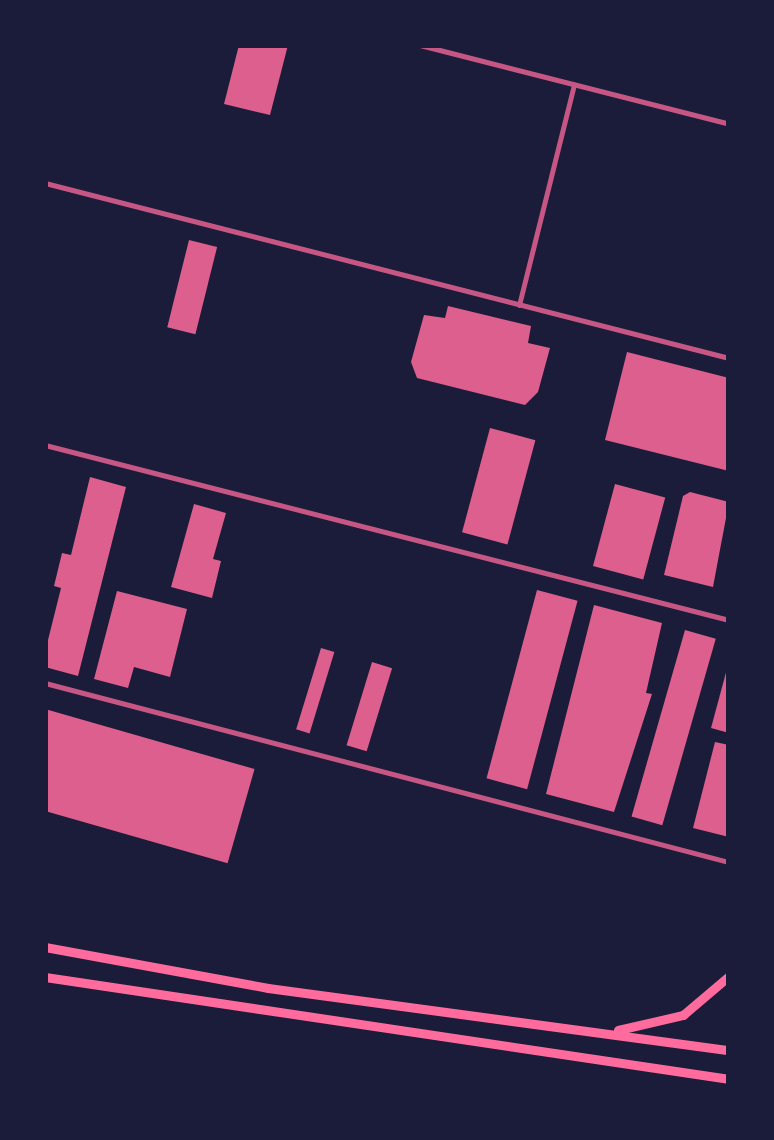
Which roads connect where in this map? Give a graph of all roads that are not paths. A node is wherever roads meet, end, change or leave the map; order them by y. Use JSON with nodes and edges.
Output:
{"nodes":[{"id":1,"x":420,"y":45,"type":"edge"},
{"id":2,"x":574,"y":84,"type":"junction"},
{"id":3,"x":729,"y":124,"type":"edge"},
{"id":4,"x":45,"y":183,"type":"edge"},
{"id":5,"x":518,"y":305,"type":"junction"},
{"id":6,"x":729,"y":358,"type":"edge"},
{"id":7,"x":45,"y":445,"type":"edge"},
{"id":8,"x":729,"y":620,"type":"edge"},
{"id":9,"x":45,"y":683,"type":"edge"},
{"id":10,"x":729,"y":862,"type":"edge"},
{"id":11,"x":45,"y":946,"type":"edge"},
{"id":12,"x":729,"y":976,"type":"edge"},
{"id":13,"x":45,"y":977,"type":"edge"},
{"id":14,"x":605,"y":1032,"type":"junction"},
{"id":15,"x":729,"y":1050,"type":"edge"},
{"id":16,"x":729,"y":1078,"type":"edge"}],
"edges":[{"from":1,"to":2,"type":"street"},
{"from":2,"to":3,"type":"street"},
{"from":2,"to":5,"type":"street"},
{"from":4,"to":5,"type":"street"},
{"from":5,"to":6,"type":"street"},
{"from":7,"to":8,"type":"street"},
{"from":9,"to":10,"type":"street"},
{"from":11,"to":14,"type":"highway"},
{"from":12,"to":14,"type":"highway"},
{"from":13,"to":16,"type":"highway"},
{"from":14,"to":15,"type":"highway"}]}
